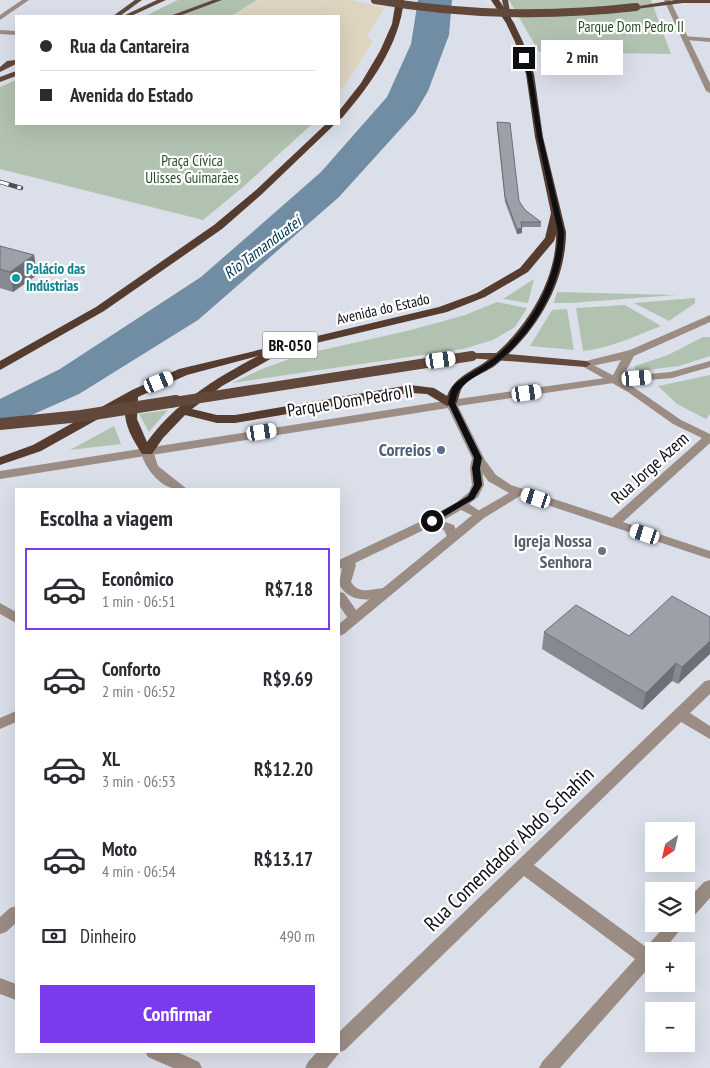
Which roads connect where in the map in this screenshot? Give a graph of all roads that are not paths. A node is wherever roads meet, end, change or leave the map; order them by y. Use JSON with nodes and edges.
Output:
{"nodes":[{"id":1,"x":26,"y":0,"type":"edge"},
{"id":2,"x":139,"y":0,"type":"edge"},
{"id":3,"x":163,"y":0,"type":"edge"},
{"id":4,"x":219,"y":0,"type":"edge"},
{"id":5,"x":375,"y":0,"type":"edge"},
{"id":6,"x":400,"y":0,"type":"edge"},
{"id":7,"x":495,"y":0,"type":"edge"},
{"id":8,"x":505,"y":0,"type":"edge"},
{"id":9,"x":667,"y":1,"type":"edge"},
{"id":10,"x":710,"y":1,"type":"edge"},
{"id":11,"x":117,"y":15,"type":"edge"},
{"id":12,"x":128,"y":15,"type":"edge"},
{"id":13,"x":176,"y":15,"type":"edge"},
{"id":14,"x":0,"y":18,"type":"edge"},
{"id":15,"x":510,"y":23,"type":"junction"},
{"id":16,"x":0,"y":32,"type":"edge"},
{"id":17,"x":15,"y":33,"type":"edge"},
{"id":18,"x":686,"y":38,"type":"junction"},
{"id":19,"x":710,"y":40,"type":"edge"},
{"id":20,"x":14,"y":61,"type":"edge"},
{"id":21,"x":0,"y":68,"type":"edge"},
{"id":22,"x":15,"y":74,"type":"edge"},
{"id":23,"x":0,"y":80,"type":"edge"},
{"id":24,"x":710,"y":91,"type":"edge"},
{"id":25,"x":340,"y":115,"type":"edge"},
{"id":26,"x":330,"y":125,"type":"edge"},
{"id":27,"x":556,"y":213,"type":"junction"},
{"id":28,"x":710,"y":318,"type":"edge"},
{"id":29,"x":290,"y":345,"type":"junction"},
{"id":30,"x":629,"y":355,"type":"junction"},
{"id":31,"x":498,"y":356,"type":"junction"},
{"id":32,"x":586,"y":364,"type":"junction"},
{"id":33,"x":710,"y":364,"type":"edge"},
{"id":34,"x":0,"y":366,"type":"edge"},
{"id":35,"x":616,"y":380,"type":"junction"},
{"id":36,"x":136,"y":393,"type":"junction"},
{"id":37,"x":451,"y":403,"type":"junction"},
{"id":38,"x":182,"y":410,"type":"junction"},
{"id":39,"x":0,"y":424,"type":"edge"},
{"id":40,"x":710,"y":438,"type":"edge"},
{"id":41,"x":147,"y":451,"type":"junction"},
{"id":42,"x":478,"y":458,"type":"junction"},
{"id":43,"x":0,"y":461,"type":"edge"},
{"id":44,"x":0,"y":475,"type":"edge"},
{"id":45,"x":180,"y":488,"type":"edge"},
{"id":46,"x":519,"y":492,"type":"junction"},
{"id":47,"x":461,"y":505,"type":"junction"},
{"id":48,"x":480,"y":515,"type":"junction"},
{"id":49,"x":432,"y":521,"type":"junction"},
{"id":50,"x":614,"y":523,"type":"junction"},
{"id":51,"x":452,"y":536,"type":"junction"},
{"id":52,"x":710,"y":555,"type":"edge"},
{"id":53,"x":344,"y":565,"type":"edge"},
{"id":54,"x":386,"y":592,"type":"junction"},
{"id":55,"x":340,"y":597,"type":"edge"},
{"id":56,"x":0,"y":608,"type":"edge"},
{"id":57,"x":15,"y":617,"type":"edge"},
{"id":58,"x":354,"y":617,"type":"junction"},
{"id":59,"x":340,"y":630,"type":"edge"},
{"id":60,"x":710,"y":685,"type":"edge"},
{"id":61,"x":680,"y":714,"type":"junction"},
{"id":62,"x":15,"y":716,"type":"edge"},
{"id":63,"x":0,"y":724,"type":"edge"},
{"id":64,"x":710,"y":733,"type":"edge"},
{"id":65,"x":523,"y":866,"type":"junction"},
{"id":66,"x":710,"y":887,"type":"edge"},
{"id":67,"x":695,"y":903,"type":"edge"},
{"id":68,"x":15,"y":914,"type":"edge"},
{"id":69,"x":0,"y":927,"type":"edge"},
{"id":70,"x":670,"y":932,"type":"edge"},
{"id":71,"x":661,"y":942,"type":"edge"},
{"id":72,"x":645,"y":957,"type":"edge"},
{"id":73,"x":645,"y":960,"type":"edge"},
{"id":74,"x":0,"y":986,"type":"edge"},
{"id":75,"x":15,"y":992,"type":"edge"},
{"id":76,"x":340,"y":1043,"type":"edge"},
{"id":77,"x":159,"y":1053,"type":"edge"},
{"id":78,"x":329,"y":1053,"type":"edge"},
{"id":79,"x":193,"y":1068,"type":"edge"},
{"id":80,"x":314,"y":1068,"type":"edge"},
{"id":81,"x":548,"y":1068,"type":"edge"}],
"edges":[{"from":1,"to":14,"type":"street"},
{"from":2,"to":11,"type":"main road"},
{"from":3,"to":12,"type":"main road"},
{"from":4,"to":13,"type":"main road"},
{"from":5,"to":9,"type":"main road","bridge":true},
{"from":6,"to":25,"type":"highway"},
{"from":7,"to":15,"type":"highway","name":"Avenida do Estado","number":"BR-050"},
{"from":8,"to":15,"type":"main road","name":"Avenida do Estado"},
{"from":9,"to":10,"type":"main road"},
{"from":9,"to":18,"type":"street"},
{"from":15,"to":27,"type":"highway","name":"Avenida do Estado","number":"BR-050"},
{"from":16,"to":17,"type":"street"},
{"from":18,"to":19,"type":"street"},
{"from":18,"to":24,"type":"street"},
{"from":20,"to":21,"type":"main road"},
{"from":22,"to":23,"type":"main road"},
{"from":26,"to":34,"type":"highway"},
{"from":27,"to":29,"type":"highway","name":"Avenida do Estado","number":"BR-050"},
{"from":27,"to":31,"type":"highway"},
{"from":28,"to":30,"type":"street"},
{"from":29,"to":36,"type":"highway","name":"Avenida do Estado","number":"BR-050"},
{"from":29,"to":38,"type":"highway"},
{"from":30,"to":32,"type":"street"},
{"from":30,"to":35,"type":"street"},
{"from":31,"to":32,"type":"main road"},
{"from":31,"to":37,"type":"highway"},
{"from":31,"to":39,"type":"main road","bridge":true},
{"from":32,"to":35,"type":"street"},
{"from":33,"to":35,"type":"street","name":"Parque Dom Pedro II"},
{"from":35,"to":37,"type":"street","name":"Parque Dom Pedro II"},
{"from":35,"to":40,"type":"street"},
{"from":36,"to":41,"type":"highway"},
{"from":36,"to":43,"type":"highway","name":"Avenida do Estado","number":"BR-050"},
{"from":37,"to":38,"type":"highway"},
{"from":37,"to":41,"type":"street","name":"Parque Dom Pedro II"},
{"from":37,"to":42,"type":"street"},
{"from":38,"to":41,"type":"highway"},
{"from":40,"to":50,"type":"street","name":"Rua Jorge Azem"},
{"from":41,"to":44,"type":"street","name":"Parque Dom Pedro II"},
{"from":41,"to":45,"type":"street"},
{"from":42,"to":46,"type":"street"},
{"from":42,"to":47,"type":"street"},
{"from":46,"to":48,"type":"street"},
{"from":46,"to":50,"type":"street"},
{"from":47,"to":48,"type":"street"},
{"from":47,"to":49,"type":"street"},
{"from":48,"to":51,"type":"street"},
{"from":49,"to":51,"type":"street"},
{"from":49,"to":53,"type":"street"},
{"from":50,"to":52,"type":"street"},
{"from":51,"to":54,"type":"street"},
{"from":53,"to":54,"type":"street"},
{"from":54,"to":58,"type":"street"},
{"from":55,"to":58,"type":"street"},
{"from":56,"to":57,"type":"street"},
{"from":58,"to":59,"type":"street"},
{"from":60,"to":61,"type":"street","name":"Rua Comendador Abdo Schahin"},
{"from":61,"to":64,"type":"street"},
{"from":61,"to":65,"type":"street","name":"Rua Comendador Abdo Schahin"},
{"from":62,"to":63,"type":"street"},
{"from":65,"to":72,"type":"street"},
{"from":65,"to":76,"type":"street","name":"Rua Comendador Abdo Schahin"},
{"from":66,"to":67,"type":"street"},
{"from":68,"to":69,"type":"street"},
{"from":70,"to":71,"type":"street"},
{"from":73,"to":81,"type":"street"},
{"from":74,"to":75,"type":"street"},
{"from":77,"to":79,"type":"street"},
{"from":78,"to":80,"type":"street"}]}
